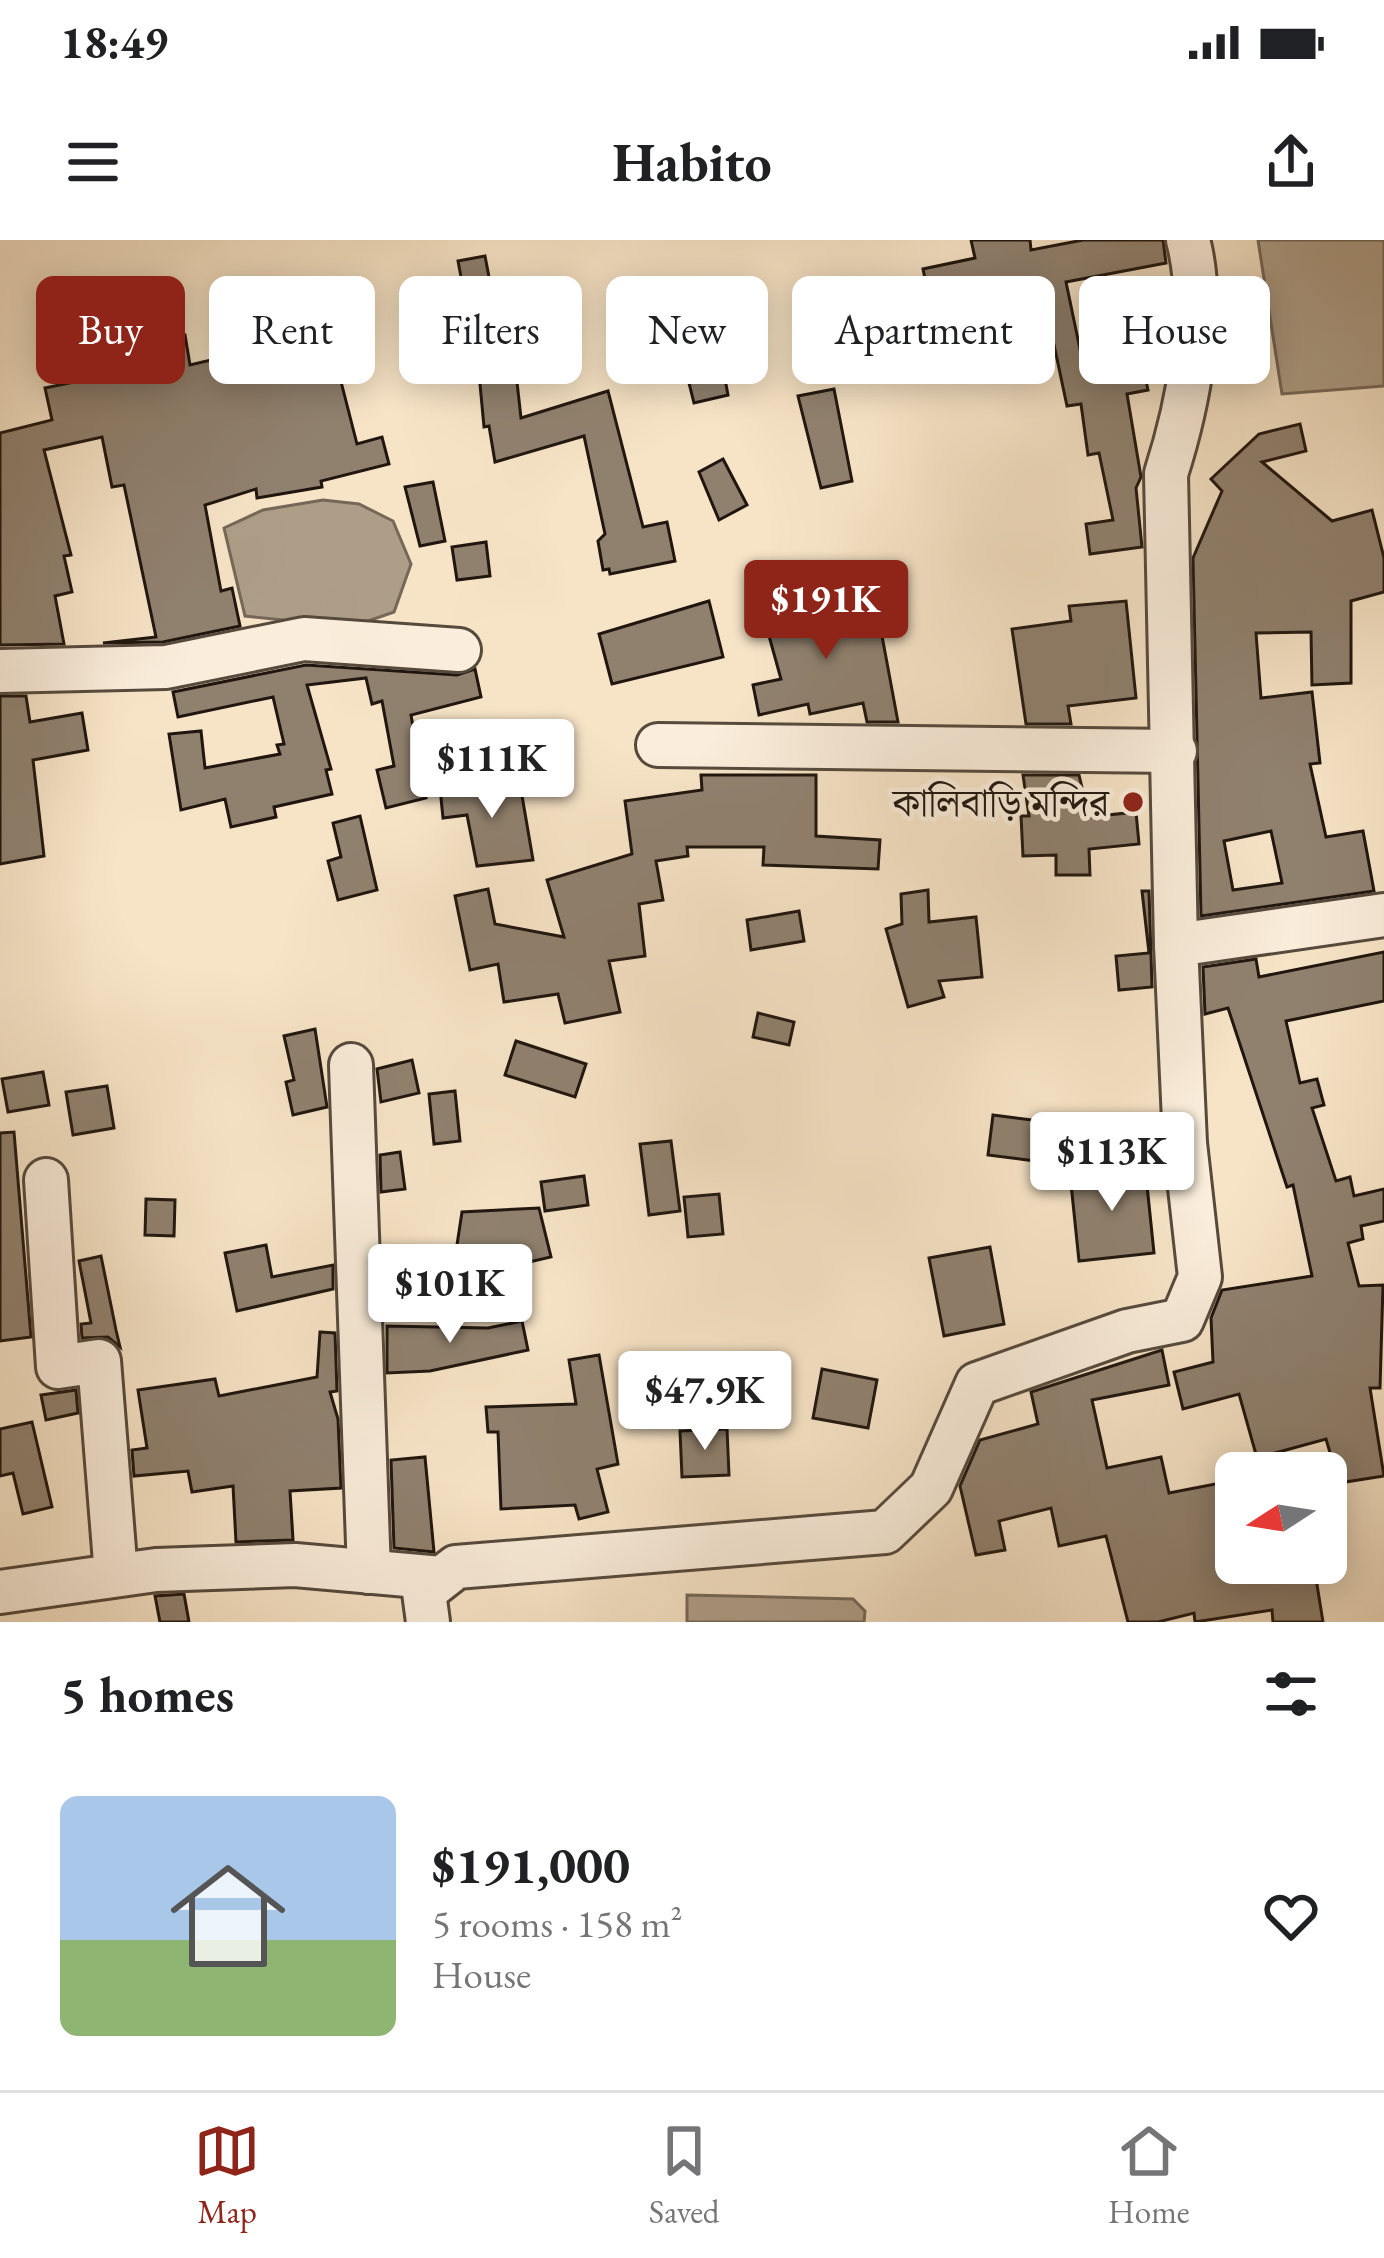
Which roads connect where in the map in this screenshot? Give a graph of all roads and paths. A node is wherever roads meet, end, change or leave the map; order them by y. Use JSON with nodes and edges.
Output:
{"nodes":[{"id":1,"x":1188,"y":240,"type":"edge"},
{"id":2,"x":460,"y":650,"type":"dead end"},
{"id":3,"x":0,"y":671,"type":"edge"},
{"id":4,"x":658,"y":745,"type":"dead end"},
{"id":5,"x":1175,"y":751,"type":"junction"},
{"id":6,"x":1384,"y":915,"type":"edge"},
{"id":7,"x":1176,"y":945,"type":"junction"},
{"id":8,"x":351,"y":1065,"type":"dead end"},
{"id":9,"x":46,"y":1180,"type":"dead end"},
{"id":10,"x":369,"y":1572,"type":"junction"},
{"id":11,"x":116,"y":1575,"type":"junction"},
{"id":12,"x":441,"y":1578,"type":"junction"},
{"id":13,"x":0,"y":1592,"type":"edge"},
{"id":14,"x":428,"y":1622,"type":"edge"}],
"edges":[{"from":1,"to":5,"type":"street"},
{"from":2,"to":3,"type":"street"},
{"from":4,"to":5,"type":"street"},
{"from":5,"to":7,"type":"street"},
{"from":6,"to":7,"type":"street"},
{"from":7,"to":12,"type":"street"},
{"from":8,"to":10,"type":"street"},
{"from":9,"to":11,"type":"street"},
{"from":10,"to":11,"type":"street"},
{"from":10,"to":12,"type":"street"},
{"from":11,"to":13,"type":"street"},
{"from":12,"to":14,"type":"street"}]}
